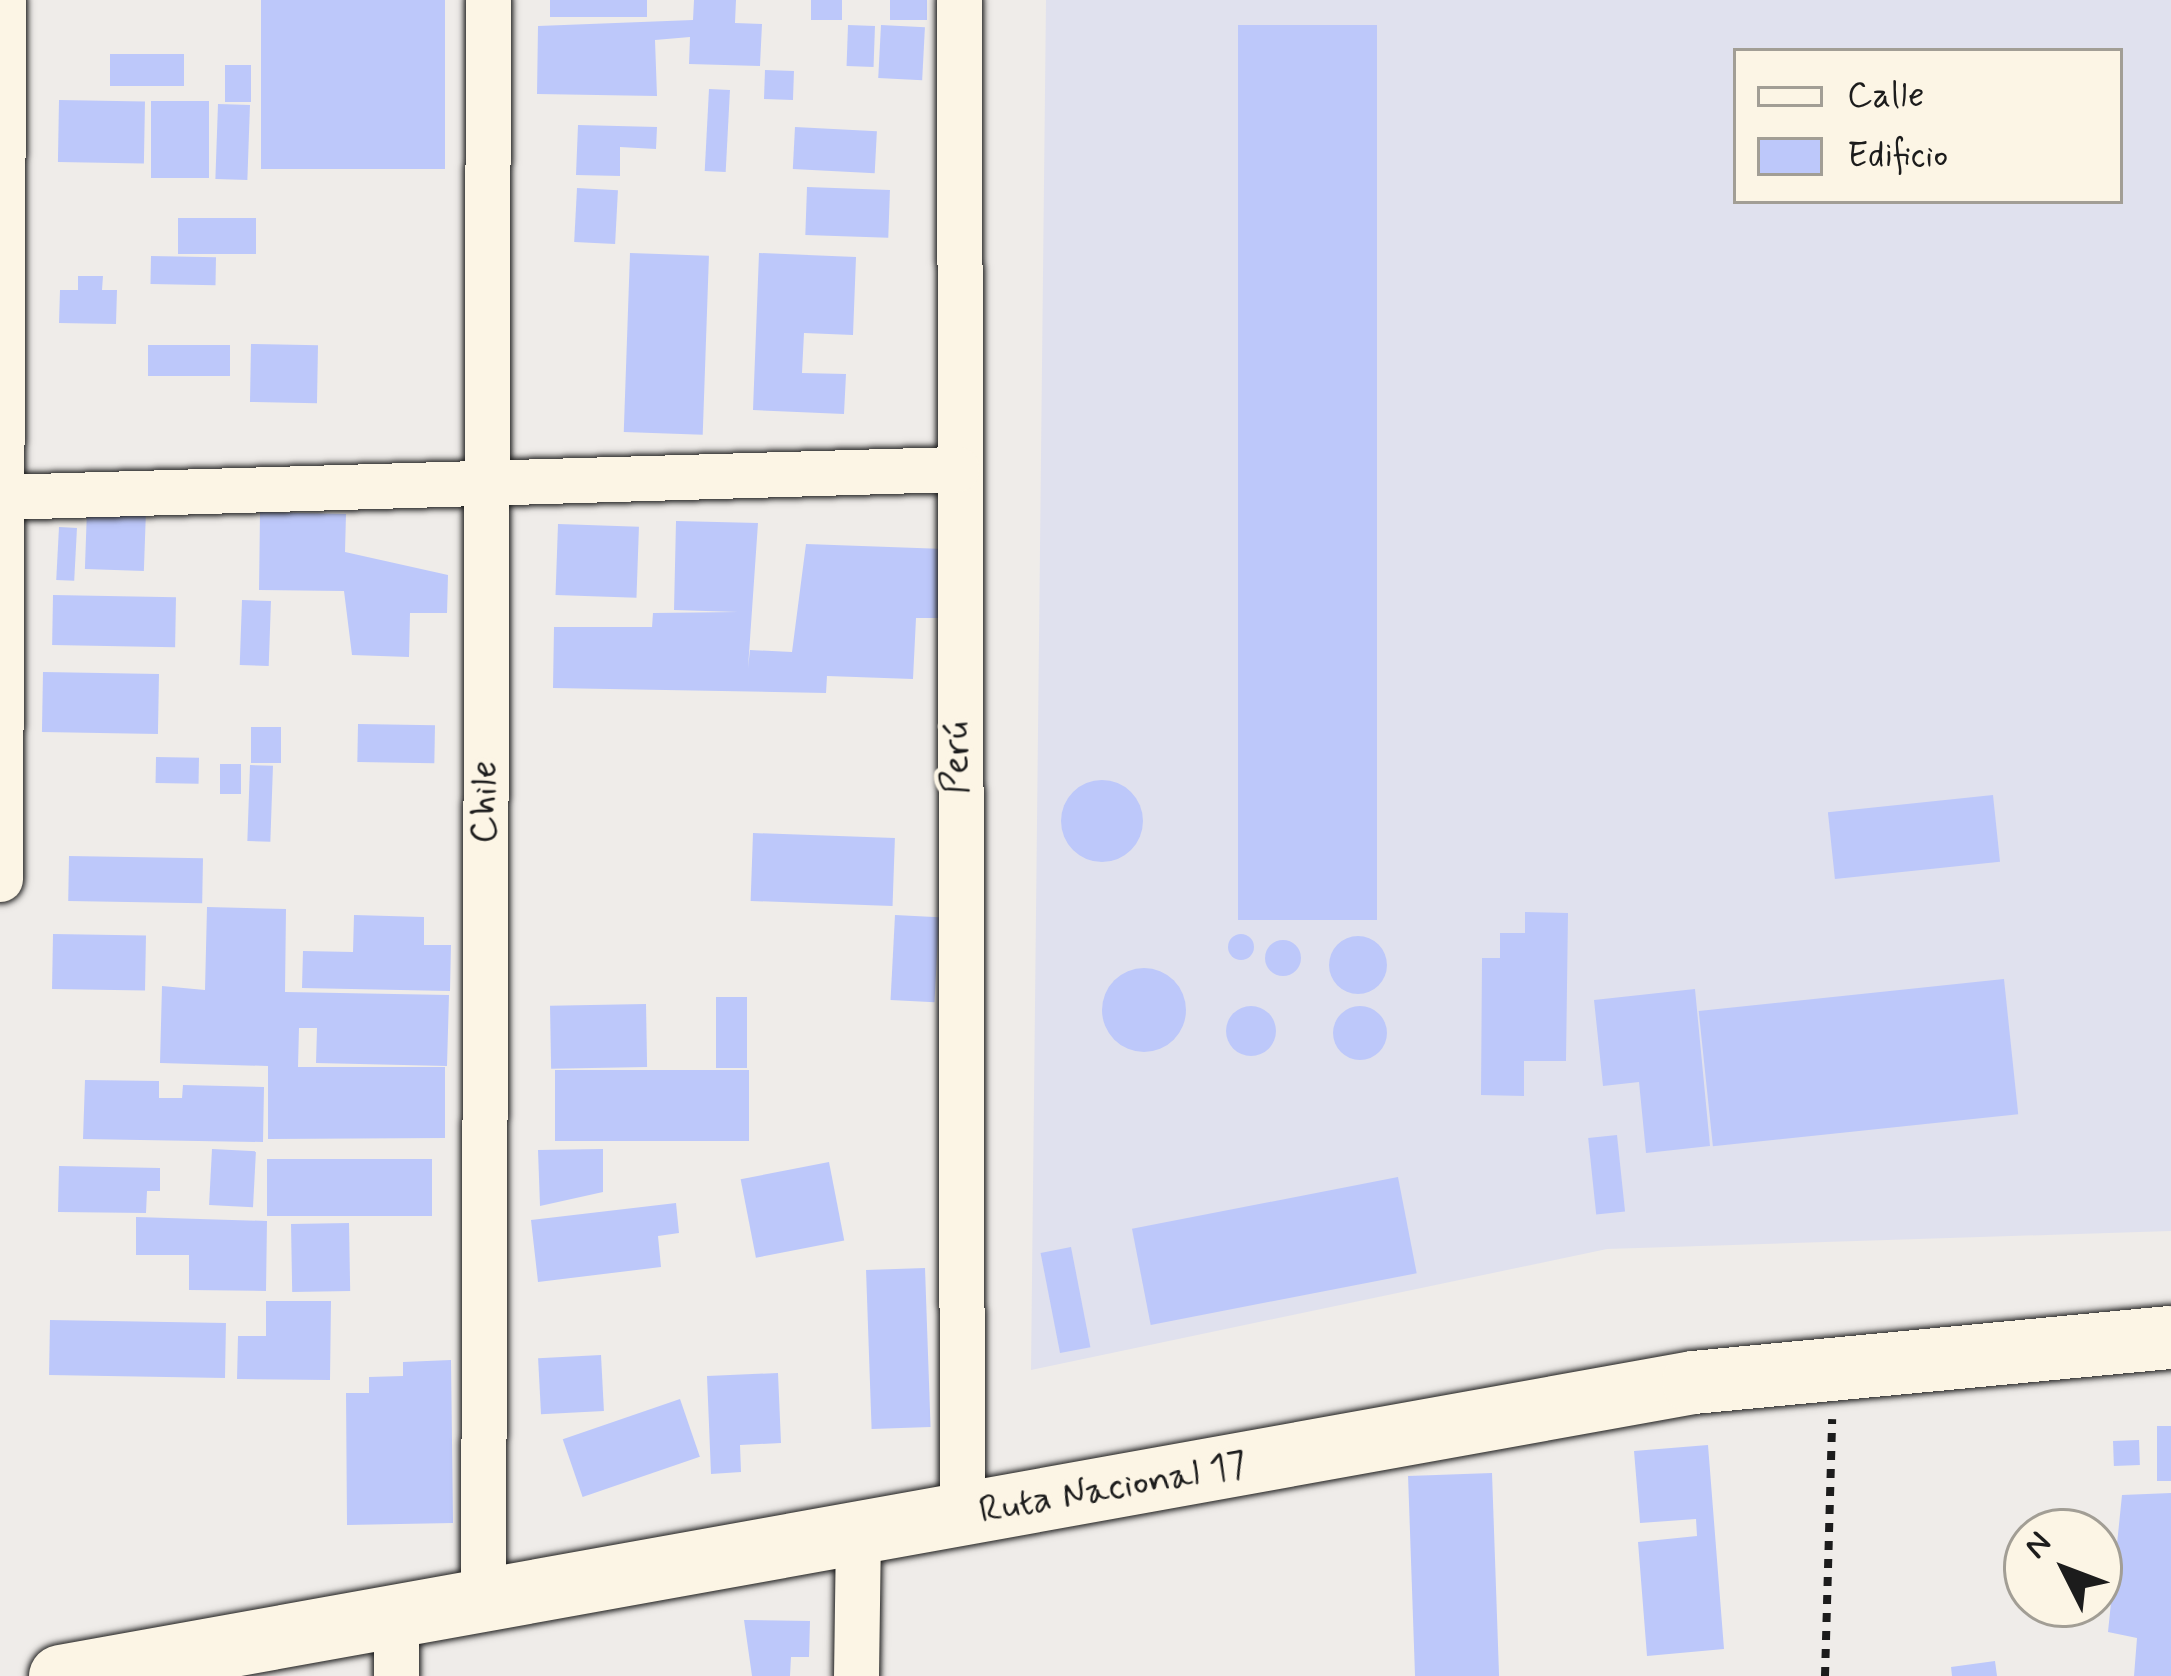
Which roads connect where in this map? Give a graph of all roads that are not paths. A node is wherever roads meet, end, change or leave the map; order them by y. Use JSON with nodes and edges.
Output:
{"nodes":[{"id":1,"x":3,"y":0,"type":"edge"},
{"id":2,"x":488,"y":0,"type":"edge"},
{"id":3,"x":959,"y":0,"type":"edge"},
{"id":4,"x":957,"y":469,"type":"junction"},
{"id":5,"x":487,"y":483,"type":"junction"},
{"id":6,"x":3,"y":497,"type":"edge"},
{"id":7,"x":0,"y":879,"type":"edge"},
{"id":8,"x":2171,"y":1337,"type":"edge"},
{"id":9,"x":962,"y":1516,"type":"junction"},
{"id":10,"x":858,"y":1535,"type":"junction"},
{"id":11,"x":483,"y":1604,"type":"junction"},
{"id":12,"x":396,"y":1648,"type":"edge"},
{"id":13,"x":60,"y":1676,"type":"edge"},
{"id":14,"x":856,"y":1676,"type":"edge"}],
"edges":[{"from":1,"to":6,"type":"street"},
{"from":2,"to":5,"type":"street","name":"Chile"},
{"from":3,"to":4,"type":"street","name":"Perú"},
{"from":4,"to":5,"type":"street"},
{"from":4,"to":9,"type":"street","name":"Perú"},
{"from":5,"to":6,"type":"street"},
{"from":5,"to":11,"type":"street","name":"Chile"},
{"from":6,"to":7,"type":"street"},
{"from":8,"to":9,"type":"street","name":"Ruta Nacional 17"},
{"from":9,"to":10,"type":"street","name":"Ruta Nacional 17"},
{"from":10,"to":11,"type":"street","name":"Ruta Nacional 17"},
{"from":10,"to":14,"type":"street"},
{"from":11,"to":12,"type":"street","name":"Ruta Nacional 17"},
{"from":12,"to":13,"type":"street","name":"Ruta Nacional 17"}]}
